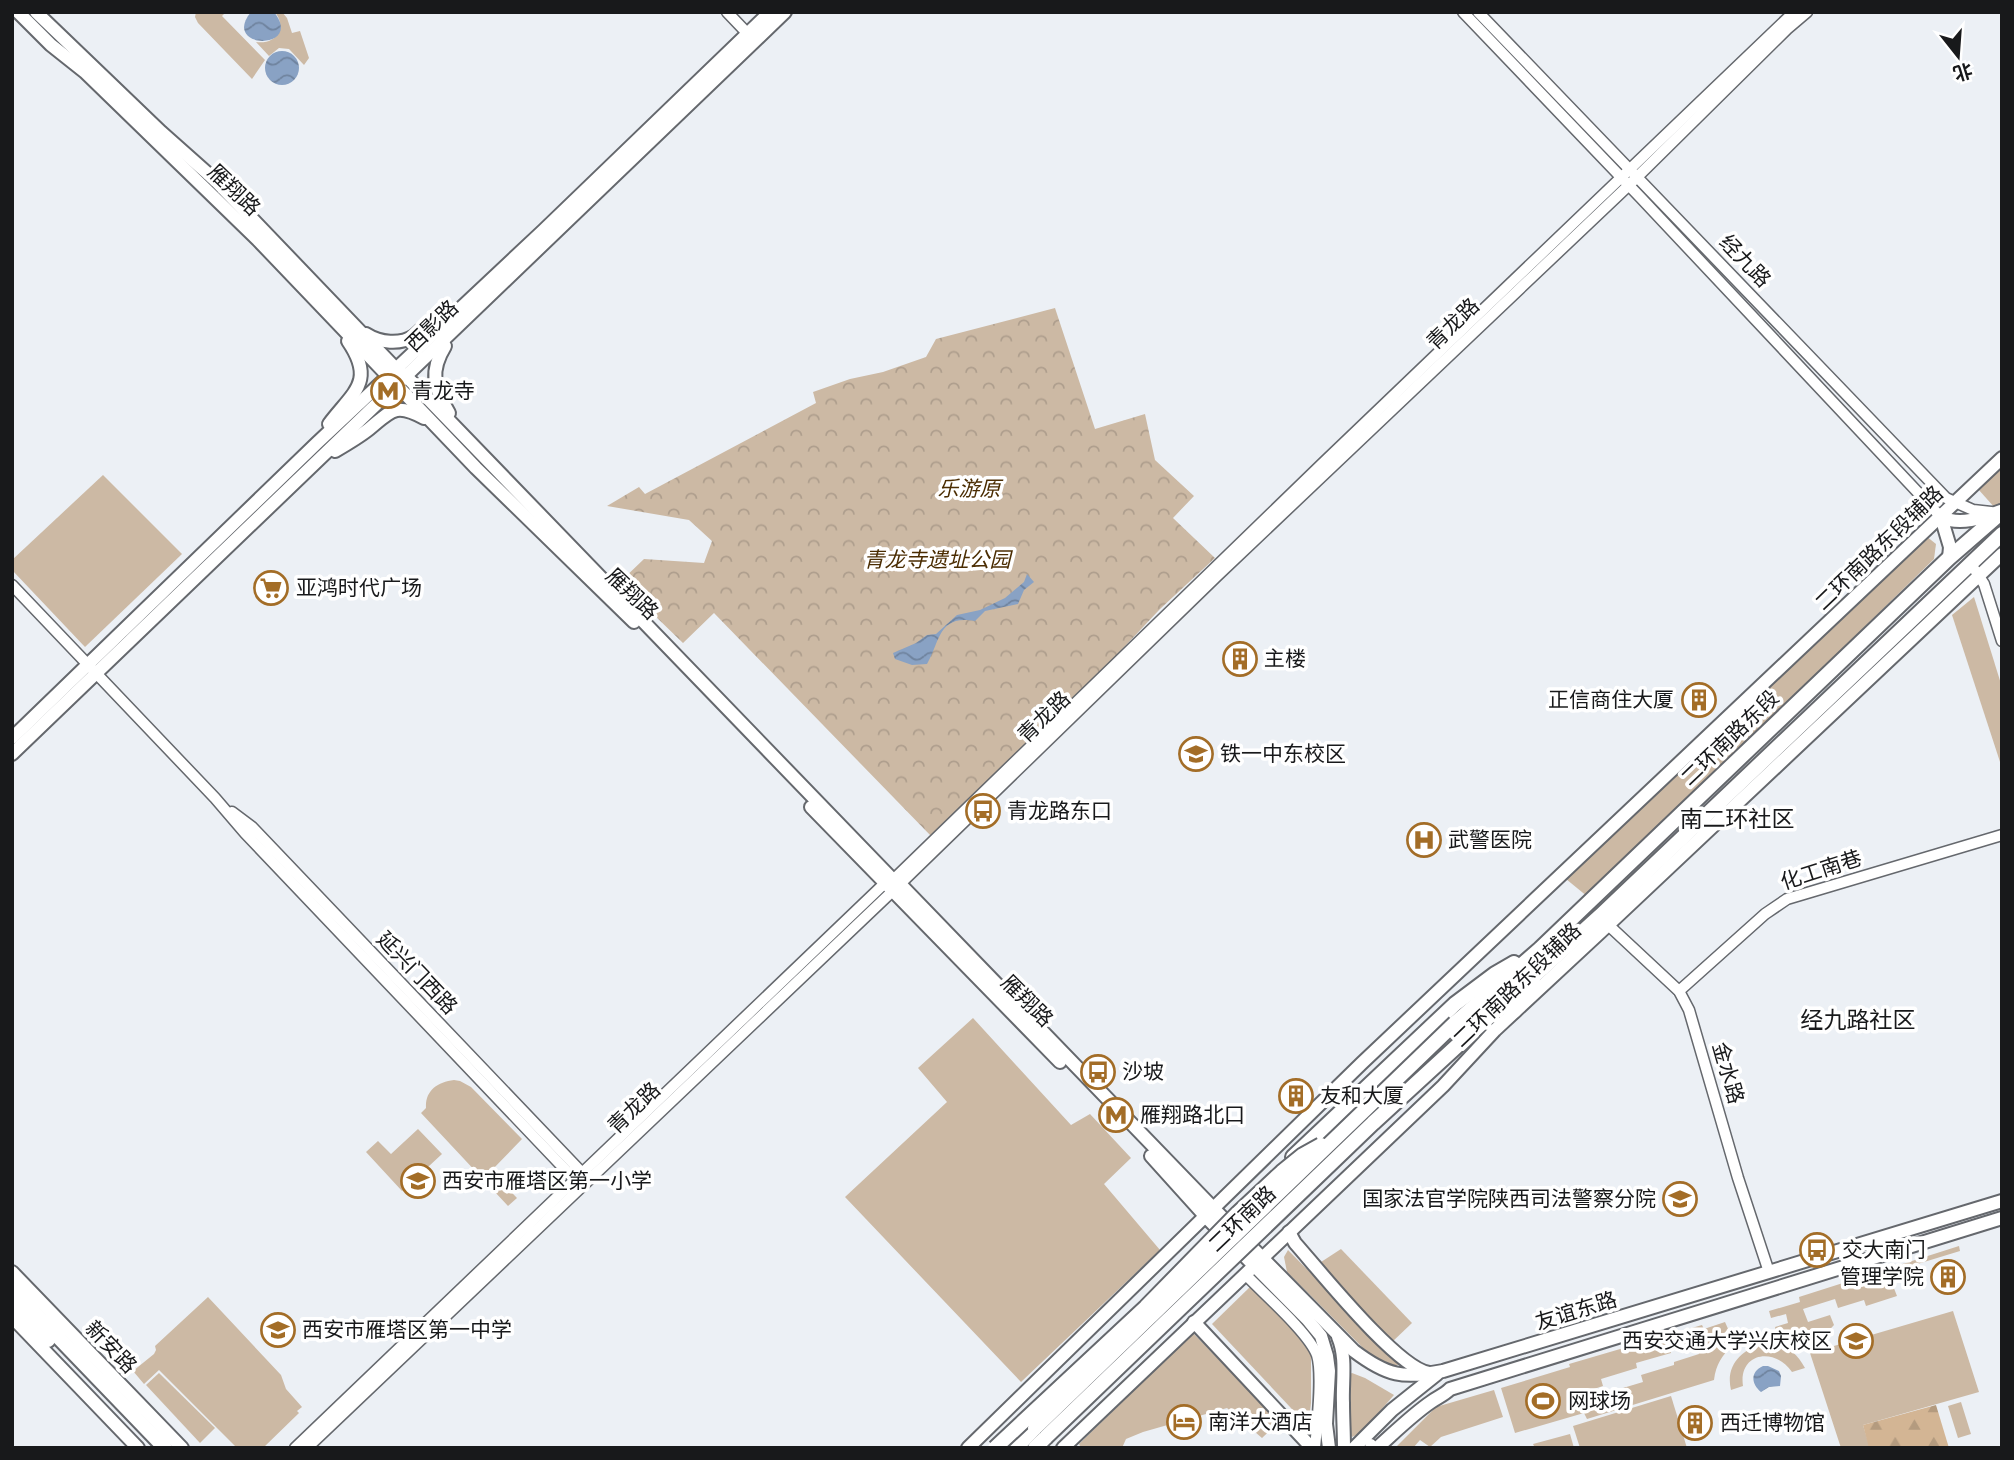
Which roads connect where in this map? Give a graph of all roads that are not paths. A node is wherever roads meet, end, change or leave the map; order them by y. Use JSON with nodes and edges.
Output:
{"nodes":[{"id":1,"x":18,"y":12,"type":"edge"},
{"id":2,"x":36,"y":12,"type":"edge"},
{"id":3,"x":727,"y":12,"type":"edge"},
{"id":4,"x":770,"y":12,"type":"edge"},
{"id":5,"x":785,"y":12,"type":"edge"},
{"id":6,"x":1462,"y":12,"type":"edge"},
{"id":7,"x":1478,"y":12,"type":"edge"},
{"id":8,"x":1794,"y":12,"type":"edge"},
{"id":9,"x":1807,"y":12,"type":"edge"},
{"id":10,"x":748,"y":34,"type":"junction"},
{"id":11,"x":1634,"y":173,"type":"junction"},
{"id":12,"x":1625,"y":181,"type":"junction"},
{"id":13,"x":464,"y":303,"type":"junction"},
{"id":14,"x":328,"y":312,"type":"junction"},
{"id":15,"x":459,"y":327,"type":"junction"},
{"id":16,"x":360,"y":331,"type":"junction"},
{"id":17,"x":398,"y":377,"type":"junction"},
{"id":18,"x":436,"y":425,"type":"junction"},
{"id":19,"x":457,"y":428,"type":"junction"},
{"id":20,"x":2002,"y":458,"type":"edge"},
{"id":21,"x":310,"y":459,"type":"junction"},
{"id":22,"x":1954,"y":502,"type":"junction"},
{"id":23,"x":2001,"y":511,"type":"edge"},
{"id":24,"x":1941,"y":517,"type":"junction"},
{"id":25,"x":2002,"y":534,"type":"edge"},
{"id":26,"x":2002,"y":554,"type":"edge"},
{"id":27,"x":1949,"y":558,"type":"junction"},
{"id":28,"x":1975,"y":571,"type":"junction"},
{"id":29,"x":12,"y":585,"type":"edge"},
{"id":30,"x":2002,"y":641,"type":"edge"},
{"id":31,"x":92,"y":669,"type":"junction"},
{"id":32,"x":12,"y":738,"type":"edge"},
{"id":33,"x":12,"y":754,"type":"edge"},
{"id":34,"x":2002,"y":835,"type":"edge"},
{"id":35,"x":892,"y":885,"type":"junction"},
{"id":36,"x":1604,"y":921,"type":"junction"},
{"id":37,"x":1540,"y":949,"type":"junction"},
{"id":38,"x":1551,"y":960,"type":"junction"},
{"id":39,"x":1679,"y":991,"type":"junction"},
{"id":40,"x":1514,"y":1011,"type":"junction"},
{"id":41,"x":1455,"y":1023,"type":"joint"},
{"id":42,"x":1470,"y":1034,"type":"joint"},
{"id":43,"x":1338,"y":1136,"type":"junction"},
{"id":44,"x":582,"y":1180,"type":"junction"},
{"id":45,"x":2002,"y":1201,"type":"edge"},
{"id":46,"x":1210,"y":1213,"type":"junction"},
{"id":47,"x":2002,"y":1218,"type":"edge"},
{"id":48,"x":1221,"y":1224,"type":"junction"},
{"id":49,"x":1289,"y":1232,"type":"junction"},
{"id":50,"x":1254,"y":1266,"type":"junction"},
{"id":51,"x":12,"y":1272,"type":"edge"},
{"id":52,"x":1769,"y":1272,"type":"junction"},
{"id":53,"x":12,"y":1289,"type":"edge"},
{"id":54,"x":12,"y":1303,"type":"edge"},
{"id":55,"x":12,"y":1317,"type":"edge"},
{"id":56,"x":1194,"y":1322,"type":"junction"},
{"id":57,"x":1331,"y":1327,"type":"junction"},
{"id":58,"x":1438,"y":1372,"type":"junction"},
{"id":59,"x":1396,"y":1374,"type":"junction"},
{"id":60,"x":1413,"y":1392,"type":"junction"},
{"id":61,"x":1043,"y":1438,"type":"edge"},
{"id":62,"x":1323,"y":1447,"type":"edge"},
{"id":63,"x":1371,"y":1447,"type":"edge"},
{"id":64,"x":138,"y":1448,"type":"edge"},
{"id":65,"x":152,"y":1448,"type":"edge"},
{"id":66,"x":165,"y":1448,"type":"edge"},
{"id":67,"x":182,"y":1448,"type":"edge"},
{"id":68,"x":295,"y":1448,"type":"edge"},
{"id":69,"x":307,"y":1448,"type":"edge"},
{"id":70,"x":968,"y":1448,"type":"edge"},
{"id":71,"x":992,"y":1448,"type":"edge"},
{"id":72,"x":1016,"y":1448,"type":"edge"},
{"id":73,"x":1035,"y":1448,"type":"edge"},
{"id":74,"x":1063,"y":1448,"type":"edge"},
{"id":75,"x":1344,"y":1448,"type":"edge"},
{"id":76,"x":1354,"y":1448,"type":"edge"}],
"edges":[{"from":1,"to":14,"type":"main road","name":"雁翔路"},
{"from":2,"to":16,"type":"main road","name":"雁翔路"},
{"from":3,"to":10,"type":"street"},
{"from":4,"to":10,"type":"main road","name":"西影路"},
{"from":5,"to":15,"type":"main road","name":"西影路"},
{"from":6,"to":12,"type":"street","name":"经九路"},
{"from":7,"to":11,"type":"street","name":"经九路"},
{"from":8,"to":11,"type":"street","name":"青龙路"},
{"from":9,"to":11,"type":"street","name":"青龙路"},
{"from":10,"to":13,"type":"main road","name":"西影路"},
{"from":11,"to":12,"type":"street","name":"青龙路"},
{"from":11,"to":22,"type":"street","name":"经九路"},
{"from":12,"to":24,"type":"street","name":"经九路"},
{"from":12,"to":35,"type":"street","name":"青龙路"},
{"from":13,"to":16,"type":"main road"},
{"from":13,"to":17,"type":"main road","name":"西影路"},
{"from":14,"to":17,"type":"main road","name":"雁翔路"},
{"from":14,"to":21,"type":"main road"},
{"from":15,"to":17,"type":"main road","name":"西影路"},
{"from":15,"to":19,"type":"main road"},
{"from":16,"to":17,"type":"main road","name":"雁翔路"},
{"from":17,"to":18,"type":"main road","name":"雁翔路"},
{"from":17,"to":19,"type":"main road","name":"雁翔路"},
{"from":17,"to":21,"type":"main road","name":"西影路"},
{"from":18,"to":21,"type":"main road"},
{"from":18,"to":35,"type":"main road","name":"雁翔路"},
{"from":19,"to":35,"type":"main road","name":"雁翔路"},
{"from":20,"to":22,"type":"main road","name":"二环南路东段辅路"},
{"from":21,"to":31,"type":"main road","name":"西影路"},
{"from":22,"to":23,"type":"street","name":"经九路"},
{"from":22,"to":24,"type":"main road","name":"二环南路东段辅路"},
{"from":23,"to":24,"type":"main road"},
{"from":23,"to":27,"type":"highway","name":"二环南路东段"},
{"from":24,"to":27,"type":"main road"},
{"from":24,"to":46,"type":"main road","name":"二环南路东段辅路"},
{"from":25,"to":28,"type":"highway","name":"二环南路东段"},
{"from":26,"to":28,"type":"main road"},
{"from":27,"to":37,"type":"highway","name":"二环南路东段"},
{"from":28,"to":30,"type":"street"},
{"from":28,"to":36,"type":"highway","name":"二环南路东段"},
{"from":29,"to":31,"type":"street","name":"延兴门西路"},
{"from":31,"to":32,"type":"main road","name":"西影路"},
{"from":31,"to":33,"type":"main road","name":"西影路"},
{"from":31,"to":44,"type":"street","name":"延兴门西路"},
{"from":34,"to":39,"type":"street","name":"化工南巷"},
{"from":35,"to":44,"type":"street","name":"青龙路"},
{"from":35,"to":46,"type":"main road","name":"雁翔路"},
{"from":36,"to":38,"type":"highway","name":"二环南路东段"},
{"from":36,"to":39,"type":"street","name":"金水路"},
{"from":36,"to":40,"type":"main road","name":"二环南路东段辅路"},
{"from":37,"to":41,"type":"highway","name":"二环南路东段"},
{"from":37,"to":48,"type":"highway"},
{"from":38,"to":40,"type":"highway"},
{"from":38,"to":42,"type":"highway","name":"二环南路东段"},
{"from":39,"to":52,"type":"street","name":"金水路"},
{"from":40,"to":49,"type":"main road","name":"二环南路东段辅路"},
{"from":41,"to":43,"type":"highway","name":"二环南路","bridge":true},
{"from":42,"to":61,"type":"highway","name":"二环南路","bridge":true},
{"from":43,"to":61,"type":"highway","name":"二环南路","bridge":true},
{"from":43,"to":71,"type":"highway","bridge":true},
{"from":44,"to":68,"type":"street","name":"青龙路"},
{"from":44,"to":69,"type":"street","name":"青龙路"},
{"from":45,"to":52,"type":"main road","name":"友谊东路"},
{"from":46,"to":48,"type":"main road","name":"友谊东路"},
{"from":46,"to":70,"type":"main road","name":"二环南路东段辅路"},
{"from":47,"to":63,"type":"main road","name":"友谊东路"},
{"from":48,"to":50,"type":"main road","name":"友谊东路"},
{"from":48,"to":71,"type":"main road"},
{"from":49,"to":50,"type":"main road","name":"二环南路东段辅路"},
{"from":49,"to":58,"type":"main road"},
{"from":50,"to":56,"type":"main road","name":"二环南路东段辅路"},
{"from":50,"to":57,"type":"main road","name":"友谊东路"},
{"from":50,"to":62,"type":"main road"},
{"from":51,"to":67,"type":"main road","name":"新安路"},
{"from":52,"to":58,"type":"main road","name":"友谊东路"},
{"from":53,"to":66,"type":"highway"},
{"from":54,"to":65,"type":"highway"},
{"from":55,"to":64,"type":"main road"},
{"from":56,"to":62,"type":"main road"},
{"from":56,"to":74,"type":"main road","name":"二环南路东段辅路"},
{"from":57,"to":59,"type":"main road","name":"友谊东路"},
{"from":57,"to":75,"type":"main road"},
{"from":58,"to":59,"type":"main road","name":"友谊东路"},
{"from":58,"to":60,"type":"main road"},
{"from":59,"to":60,"type":"main road"},
{"from":60,"to":63,"type":"main road"},
{"from":60,"to":76,"type":"main road"},
{"from":61,"to":72,"type":"highway"},
{"from":61,"to":73,"type":"highway"}]}
